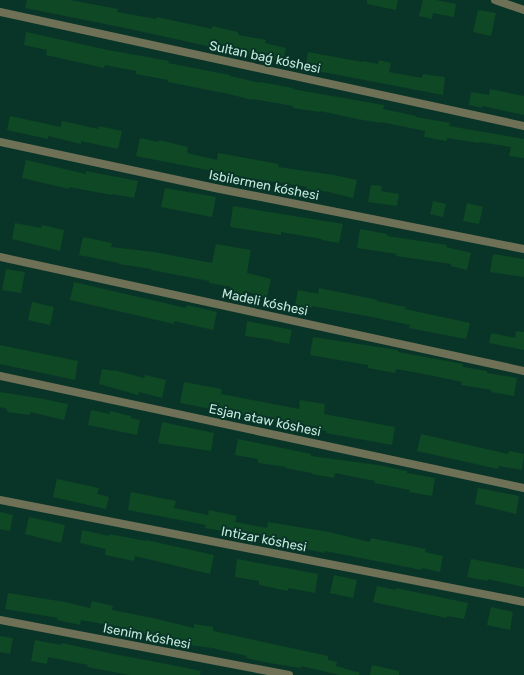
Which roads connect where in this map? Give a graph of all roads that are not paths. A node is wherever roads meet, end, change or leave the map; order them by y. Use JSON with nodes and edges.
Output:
{"nodes":[{"id":1,"x":495,"y":0,"type":"edge"},
{"id":2,"x":524,"y":10,"type":"edge"},
{"id":3,"x":0,"y":12,"type":"edge"},
{"id":4,"x":524,"y":126,"type":"edge"},
{"id":5,"x":0,"y":142,"type":"edge"},
{"id":6,"x":524,"y":249,"type":"edge"},
{"id":7,"x":0,"y":257,"type":"edge"},
{"id":8,"x":524,"y":371,"type":"edge"},
{"id":9,"x":0,"y":376,"type":"edge"},
{"id":10,"x":524,"y":488,"type":"edge"},
{"id":11,"x":0,"y":500,"type":"edge"},
{"id":12,"x":524,"y":602,"type":"edge"},
{"id":13,"x":0,"y":620,"type":"edge"},
{"id":14,"x":289,"y":675,"type":"edge"}],
"edges":[{"from":1,"to":2,"type":"street"},
{"from":3,"to":4,"type":"street","name":"Sultan baǵ kóshesi"},
{"from":5,"to":6,"type":"street","name":"Isbilermen kóshesi"},
{"from":7,"to":8,"type":"street","name":"Madeli kóshesi"},
{"from":9,"to":10,"type":"street","name":"Esjan ataw kóshesi"},
{"from":11,"to":12,"type":"street","name":"Intizar kóshesi"},
{"from":13,"to":14,"type":"street","name":"Isenim kóshesi"}]}
